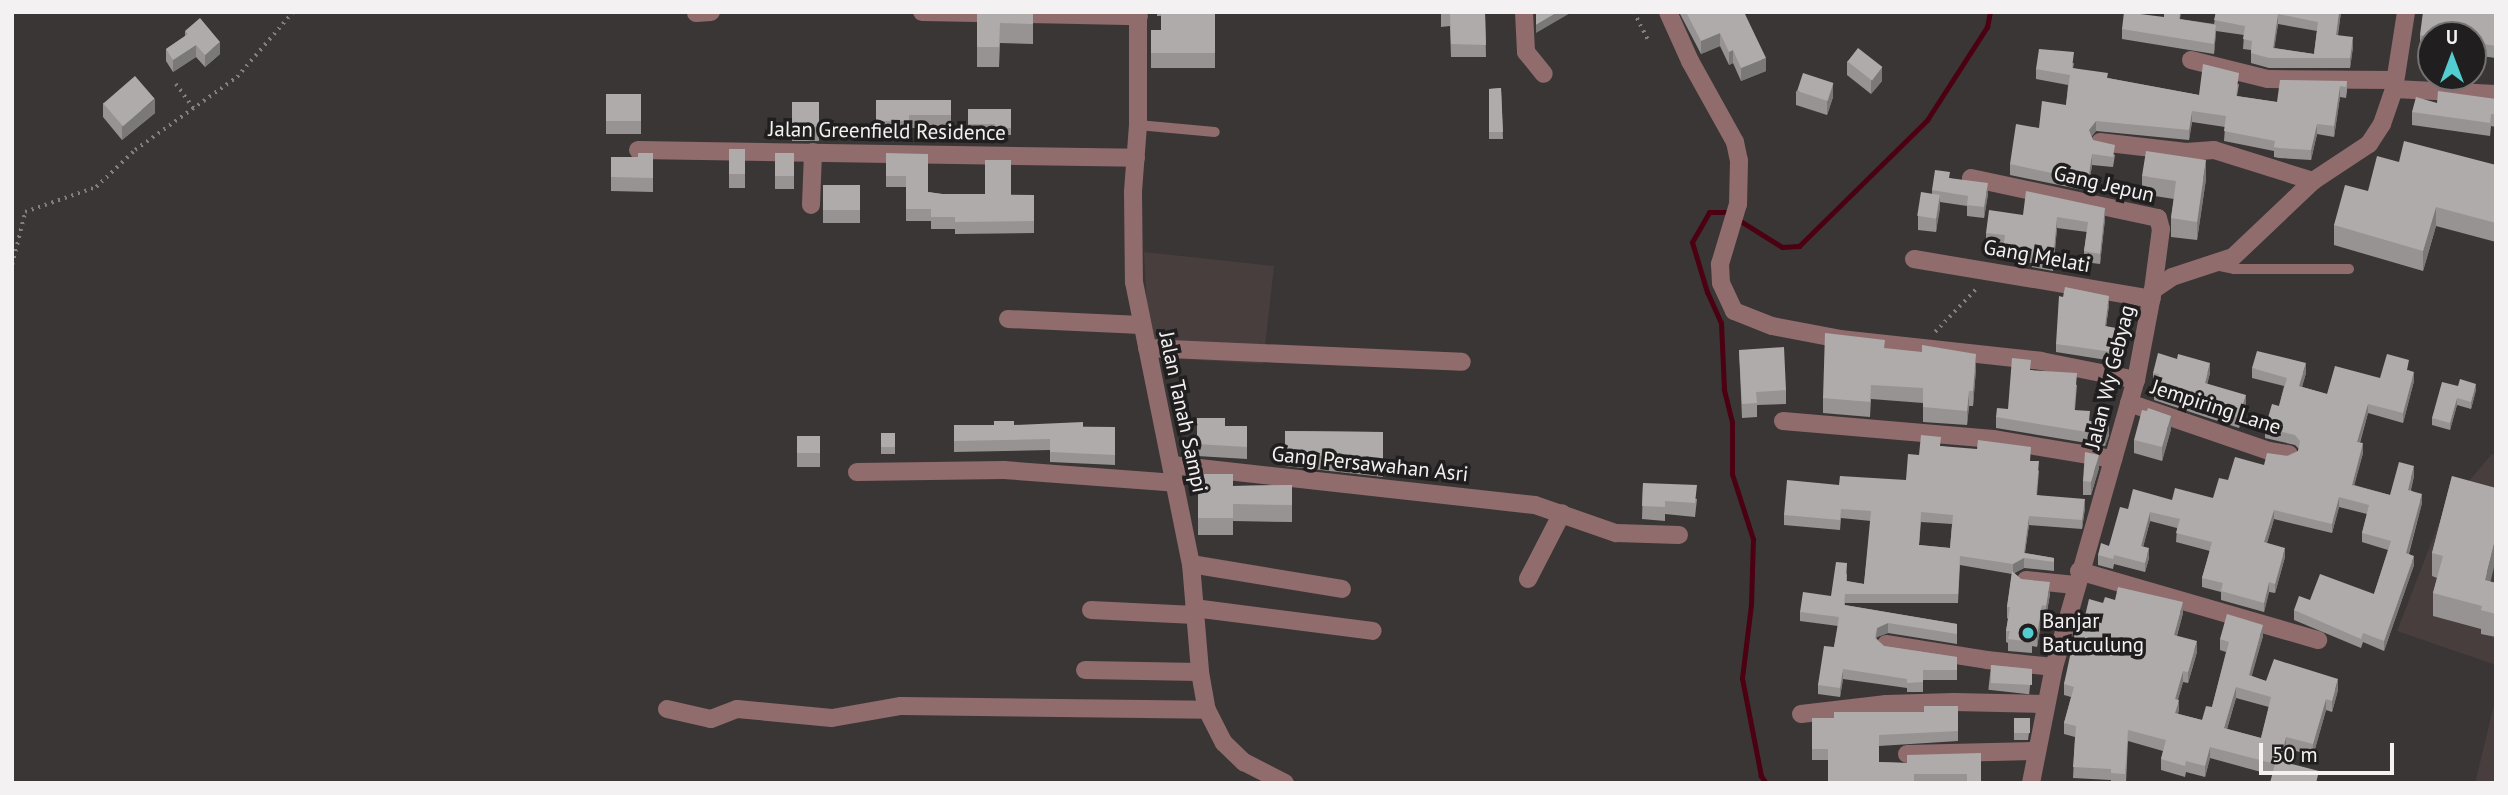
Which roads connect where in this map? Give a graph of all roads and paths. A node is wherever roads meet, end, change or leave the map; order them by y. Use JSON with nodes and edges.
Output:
{"nodes":[{"id":1,"x":293,"y":12,"type":"edge"},
{"id":2,"x":710,"y":12,"type":"edge"},
{"id":3,"x":922,"y":12,"type":"edge"},
{"id":4,"x":1524,"y":12,"type":"edge"},
{"id":5,"x":1634,"y":12,"type":"edge"},
{"id":6,"x":1668,"y":12,"type":"edge"},
{"id":7,"x":2406,"y":12,"type":"edge"},
{"id":8,"x":696,"y":13,"type":"edge"},
{"id":9,"x":1138,"y":14,"type":"edge"},
{"id":10,"x":1648,"y":42,"type":"dead end"},
{"id":11,"x":2191,"y":60,"type":"dead end"},
{"id":12,"x":1544,"y":74,"type":"dead end"},
{"id":13,"x":176,"y":84,"type":"dead end"},
{"id":14,"x":2394,"y":85,"type":"junction"},
{"id":15,"x":2496,"y":94,"type":"edge"},
{"id":16,"x":195,"y":110,"type":"junction"},
{"id":17,"x":1138,"y":125,"type":"junction"},
{"id":18,"x":1215,"y":132,"type":"dead end"},
{"id":19,"x":2100,"y":142,"type":"edge"},
{"id":20,"x":638,"y":150,"type":"edge"},
{"id":21,"x":813,"y":152,"type":"junction"},
{"id":22,"x":1136,"y":159,"type":"junction"},
{"id":23,"x":1971,"y":178,"type":"edge"},
{"id":24,"x":2313,"y":181,"type":"junction"},
{"id":25,"x":811,"y":205,"type":"dead end"},
{"id":26,"x":1914,"y":259,"type":"dead end"},
{"id":27,"x":2212,"y":264,"type":"junction"},
{"id":28,"x":12,"y":265,"type":"edge"},
{"id":29,"x":2349,"y":269,"type":"dead end"},
{"id":30,"x":1992,"y":272,"type":"junction"},
{"id":31,"x":2153,"y":295,"type":"junction"},
{"id":32,"x":1008,"y":319,"type":"dead end"},
{"id":33,"x":1141,"y":325,"type":"junction"},
{"id":34,"x":1922,"y":346,"type":"junction"},
{"id":35,"x":1147,"y":348,"type":"junction"},
{"id":36,"x":1462,"y":362,"type":"dead end"},
{"id":37,"x":2136,"y":380,"type":"junction"},
{"id":38,"x":2129,"y":403,"type":"junction"},
{"id":39,"x":1783,"y":421,"type":"dead end"},
{"id":40,"x":2289,"y":454,"type":"edge"},
{"id":41,"x":2113,"y":459,"type":"junction"},
{"id":42,"x":1172,"y":465,"type":"junction"},
{"id":43,"x":857,"y":472,"type":"dead end"},
{"id":44,"x":1176,"y":483,"type":"junction"},
{"id":45,"x":1562,"y":513,"type":"junction"},
{"id":46,"x":1679,"y":535,"type":"dead end"},
{"id":47,"x":1191,"y":564,"type":"junction"},
{"id":48,"x":2077,"y":578,"type":"junction"},
{"id":49,"x":1528,"y":579,"type":"dead end"},
{"id":50,"x":2022,"y":579,"type":"edge"},
{"id":51,"x":1342,"y":589,"type":"dead end"},
{"id":52,"x":1091,"y":610,"type":"dead end"},
{"id":53,"x":1194,"y":611,"type":"junction"},
{"id":54,"x":1373,"y":631,"type":"dead end"},
{"id":55,"x":2318,"y":640,"type":"dead end"},
{"id":56,"x":1886,"y":644,"type":"edge"},
{"id":57,"x":2054,"y":667,"type":"junction"},
{"id":58,"x":1085,"y":670,"type":"dead end"},
{"id":59,"x":1200,"y":671,"type":"junction"},
{"id":60,"x":2045,"y":704,"type":"junction"},
{"id":61,"x":667,"y":709,"type":"dead end"},
{"id":62,"x":1207,"y":710,"type":"junction"},
{"id":63,"x":1801,"y":714,"type":"dead end"},
{"id":64,"x":2037,"y":751,"type":"junction"},
{"id":65,"x":1907,"y":754,"type":"edge"},
{"id":66,"x":2033,"y":782,"type":"edge"},
{"id":67,"x":1285,"y":783,"type":"edge"}],
"edges":[{"from":1,"to":16,"type":"path"},
{"from":2,"to":8,"type":"street"},
{"from":3,"to":9,"type":"street"},
{"from":4,"to":12,"type":"street"},
{"from":5,"to":10,"type":"path"},
{"from":6,"to":34,"type":"street"},
{"from":7,"to":14,"type":"street","name":"Jalan Wy Gebyag"},
{"from":9,"to":17,"type":"street","name":"Jalan Tanah Sampi"},
{"from":11,"to":14,"type":"street"},
{"from":13,"to":16,"type":"path"},
{"from":14,"to":15,"type":"street"},
{"from":14,"to":24,"type":"street","name":"Jalan Wy Gebyag"},
{"from":16,"to":28,"type":"path"},
{"from":17,"to":18,"type":"lane"},
{"from":17,"to":22,"type":"street","name":"Jalan Tanah Sampi"},
{"from":19,"to":24,"type":"street"},
{"from":20,"to":21,"type":"street","name":"Jalan Greenfield Residence"},
{"from":21,"to":22,"type":"street","name":"Jalan Greenfield Residence"},
{"from":21,"to":25,"type":"street"},
{"from":22,"to":33,"type":"street","name":"Jalan Tanah Sampi"},
{"from":23,"to":31,"type":"street","name":"Gang Jepun"},
{"from":24,"to":27,"type":"street","name":"Jalan Wy Gebyag"},
{"from":26,"to":30,"type":"street","name":"Gang Melati"},
{"from":27,"to":29,"type":"lane"},
{"from":27,"to":31,"type":"street","name":"Jalan Wy Gebyag"},
{"from":30,"to":31,"type":"street","name":"Gang Melati"},
{"from":30,"to":34,"type":"path"},
{"from":31,"to":37,"type":"street","name":"Jalan Wy Gebyag"},
{"from":32,"to":33,"type":"street"},
{"from":33,"to":35,"type":"street","name":"Jalan Tanah Sampi"},
{"from":34,"to":37,"type":"street"},
{"from":35,"to":36,"type":"street"},
{"from":35,"to":42,"type":"street","name":"Jalan Tanah Sampi"},
{"from":37,"to":38,"type":"street","name":"Jalan Wy Gebyag"},
{"from":38,"to":40,"type":"street","name":"Jempiring Lane"},
{"from":38,"to":41,"type":"street","name":"Jalan Wy Gebyag"},
{"from":39,"to":41,"type":"street"},
{"from":41,"to":48,"type":"street","name":"Jalan Wy Gebyag"},
{"from":42,"to":44,"type":"street","name":"Jalan Tanah Sampi"},
{"from":42,"to":45,"type":"street","name":"Gang Persawahan Asri"},
{"from":43,"to":44,"type":"street"},
{"from":44,"to":47,"type":"street","name":"Jalan Tanah Sampi"},
{"from":45,"to":46,"type":"street","name":"Gang Persawahan Asri"},
{"from":45,"to":49,"type":"street"},
{"from":47,"to":51,"type":"street"},
{"from":47,"to":53,"type":"street","name":"Jalan Tanah Sampi"},
{"from":48,"to":50,"type":"street"},
{"from":48,"to":55,"type":"street"},
{"from":48,"to":57,"type":"street","name":"Jalan Wy Gebyag"},
{"from":52,"to":53,"type":"street"},
{"from":53,"to":54,"type":"street"},
{"from":53,"to":59,"type":"street","name":"Jalan Tanah Sampi"},
{"from":56,"to":57,"type":"street"},
{"from":57,"to":60,"type":"street","name":"Jalan Wy Gebyag"},
{"from":58,"to":59,"type":"street"},
{"from":59,"to":62,"type":"street","name":"Jalan Tanah Sampi"},
{"from":60,"to":63,"type":"street"},
{"from":60,"to":64,"type":"street","name":"Jalan Wy Gebyag"},
{"from":61,"to":62,"type":"street"},
{"from":62,"to":67,"type":"street","name":"Jalan Tanah Sampi"},
{"from":64,"to":65,"type":"street"},
{"from":64,"to":66,"type":"street","name":"Jalan Wy Gebyag"}]}
